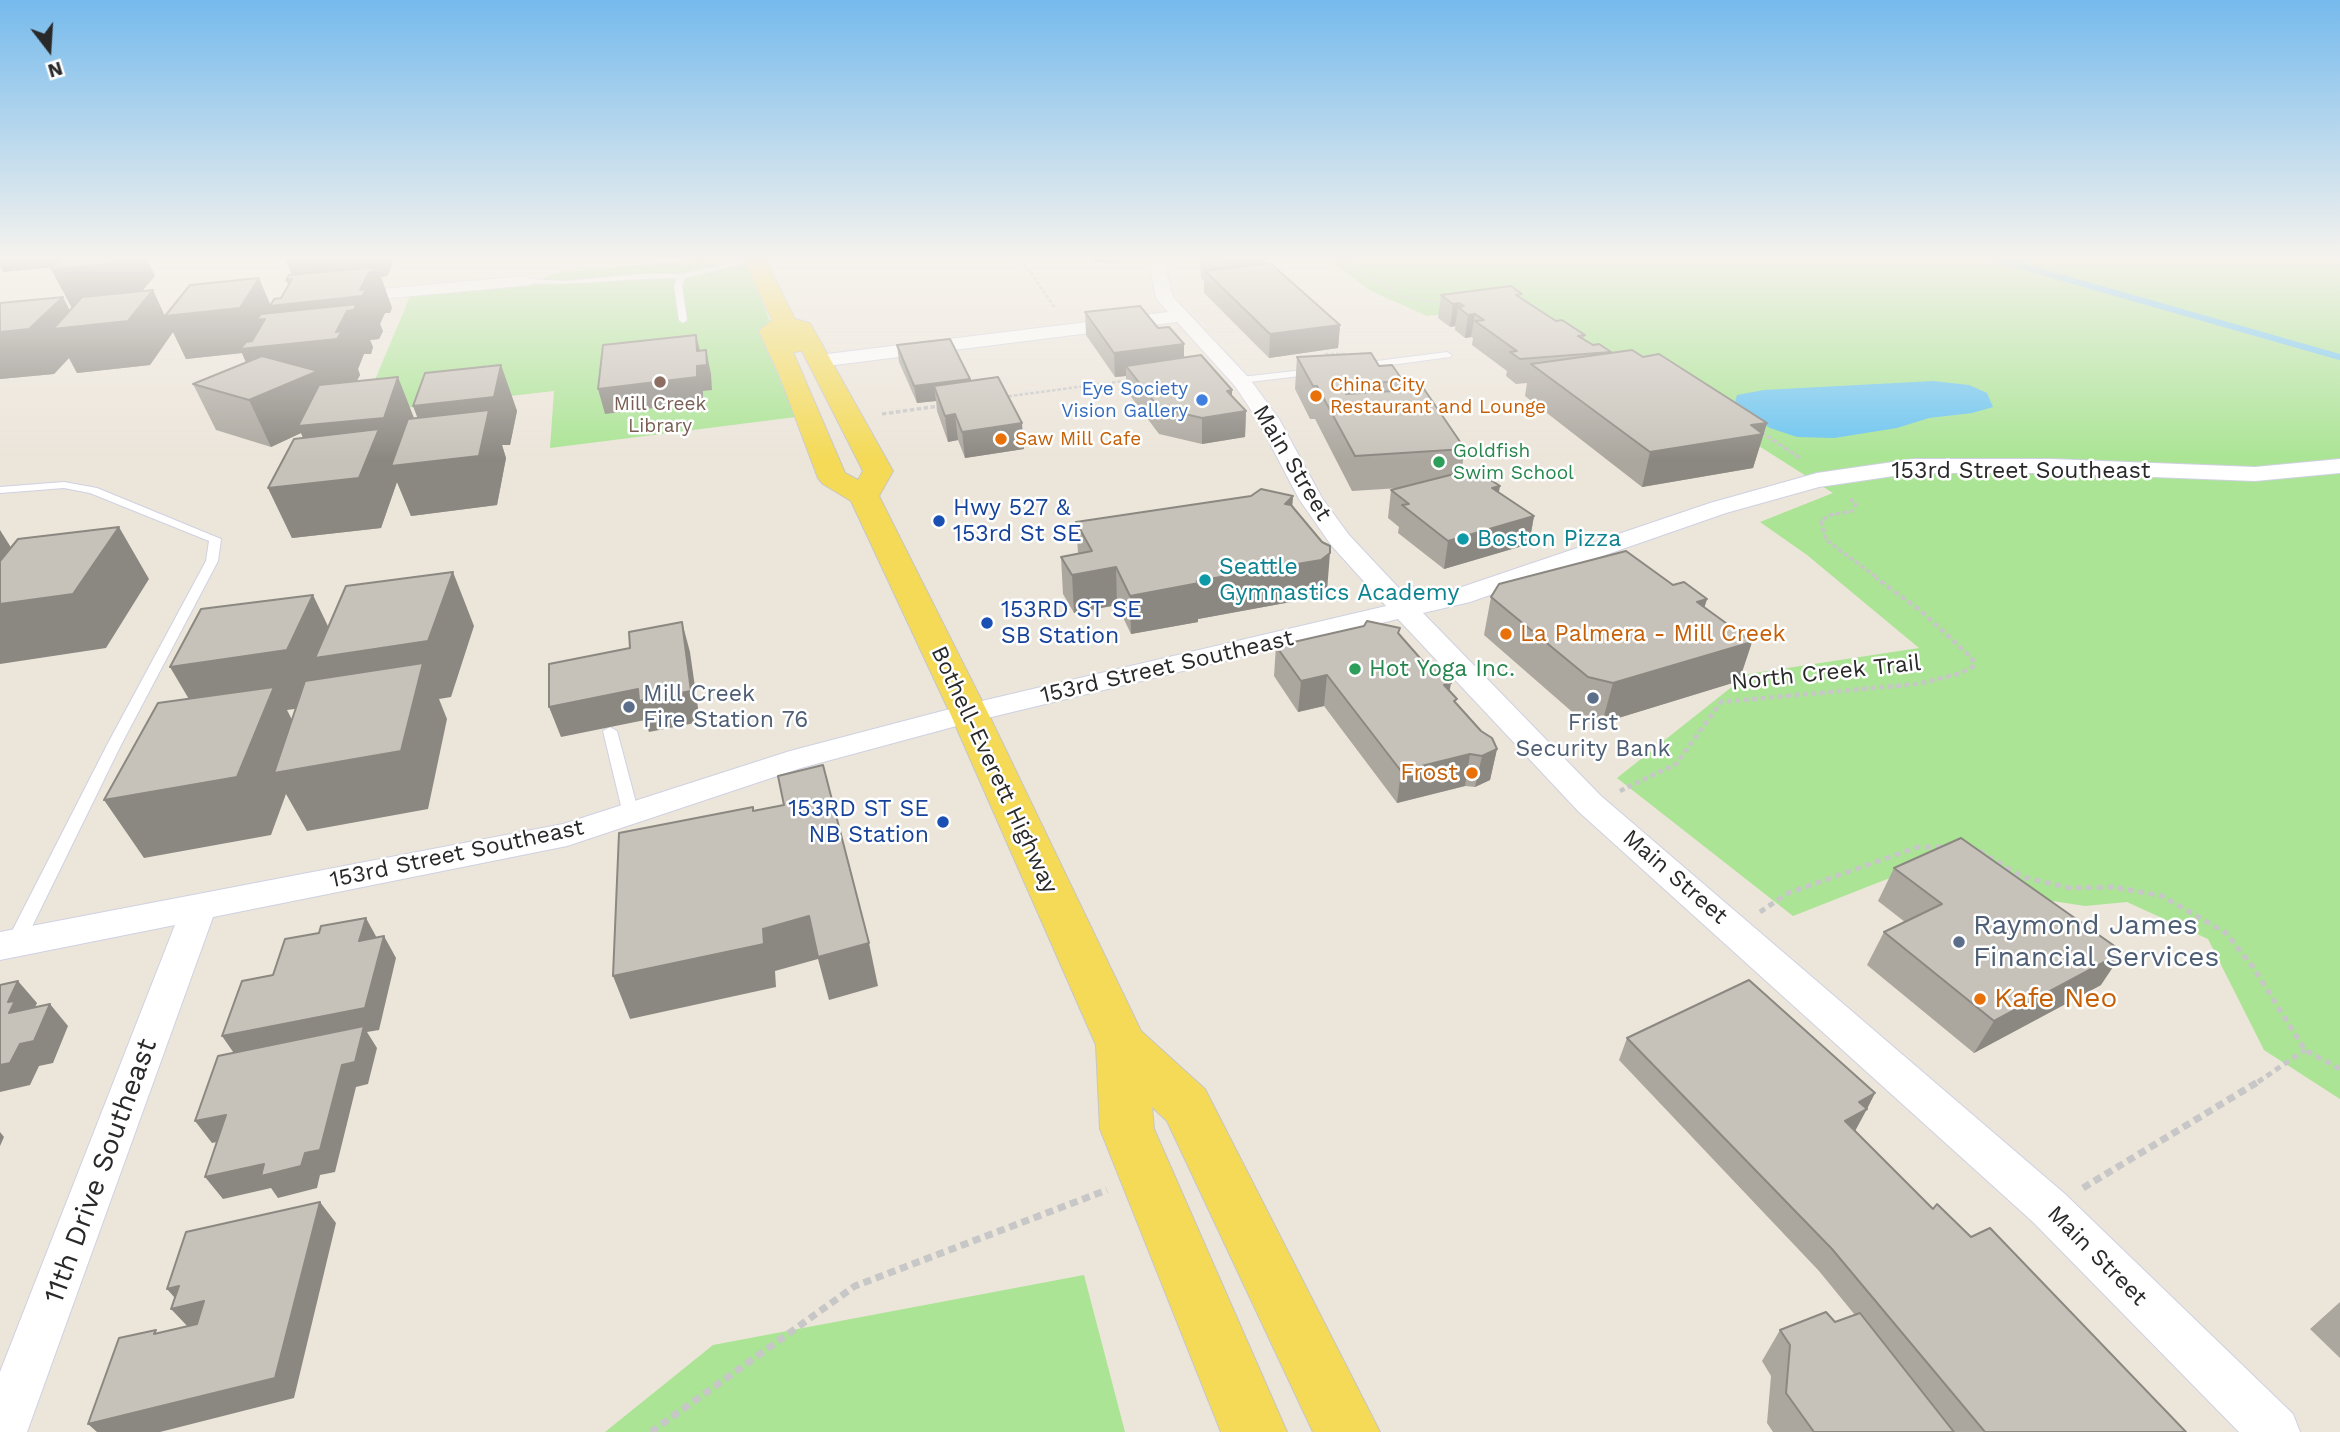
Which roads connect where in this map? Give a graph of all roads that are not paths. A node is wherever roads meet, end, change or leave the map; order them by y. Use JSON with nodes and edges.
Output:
{"nodes":[{"id":1,"x":779,"y":326,"type":"edge"},
{"id":2,"x":794,"y":326,"type":"edge"},
{"id":3,"x":1097,"y":326,"type":"edge"},
{"id":4,"x":1189,"y":326,"type":"edge"},
{"id":5,"x":1447,"y":355,"type":"dead end"},
{"id":6,"x":820,"y":361,"type":"junction"},
{"id":7,"x":1350,"y":367,"type":"edge"},
{"id":8,"x":1322,"y":371,"type":"edge"},
{"id":9,"x":1241,"y":380,"type":"junction"},
{"id":10,"x":2340,"y":466,"type":"edge"},
{"id":11,"x":0,"y":490,"type":"edge"},
{"id":12,"x":864,"y":496,"type":"junction"},
{"id":13,"x":1405,"y":611,"type":"junction"},
{"id":14,"x":969,"y":713,"type":"junction"},
{"id":15,"x":610,"y":731,"type":"dead end"},
{"id":16,"x":631,"y":814,"type":"junction"},
{"id":17,"x":199,"y":908,"type":"junction"},
{"id":18,"x":8,"y":944,"type":"edge"},
{"id":19,"x":1122,"y":1045,"type":"junction"},
{"id":20,"x":2,"y":1432,"type":"edge"},
{"id":21,"x":1254,"y":1432,"type":"edge"},
{"id":22,"x":1347,"y":1432,"type":"edge"},
{"id":23,"x":2275,"y":1432,"type":"edge"}],
"edges":[{"from":1,"to":12,"type":"main road"},
{"from":2,"to":6,"type":"main road"},
{"from":3,"to":6,"type":"street"},
{"from":4,"to":9,"type":"street","name":"Main Street"},
{"from":5,"to":7,"type":"lane"},
{"from":6,"to":12,"type":"main road"},
{"from":8,"to":9,"type":"lane"},
{"from":9,"to":13,"type":"street","name":"Main Street"},
{"from":10,"to":13,"type":"street","name":"153rd Street Southeast"},
{"from":11,"to":18,"type":"lane"},
{"from":12,"to":14,"type":"main road","name":"Bothell-Everett Highway"},
{"from":13,"to":14,"type":"street","name":"153rd Street Southeast"},
{"from":13,"to":23,"type":"street","name":"Main Street"},
{"from":14,"to":16,"type":"street","name":"153rd Street Southeast"},
{"from":14,"to":19,"type":"main road","name":"Bothell-Everett Highway"},
{"from":15,"to":16,"type":"lane"},
{"from":16,"to":17,"type":"street","name":"153rd Street Southeast"},
{"from":17,"to":18,"type":"street","name":"153rd Street Southeast"},
{"from":17,"to":20,"type":"street","name":"11th Drive Southeast"},
{"from":19,"to":21,"type":"main road","name":"Bothell-Everett Highway"},
{"from":19,"to":22,"type":"main road","name":"Bothell-Everett Highway"}]}
